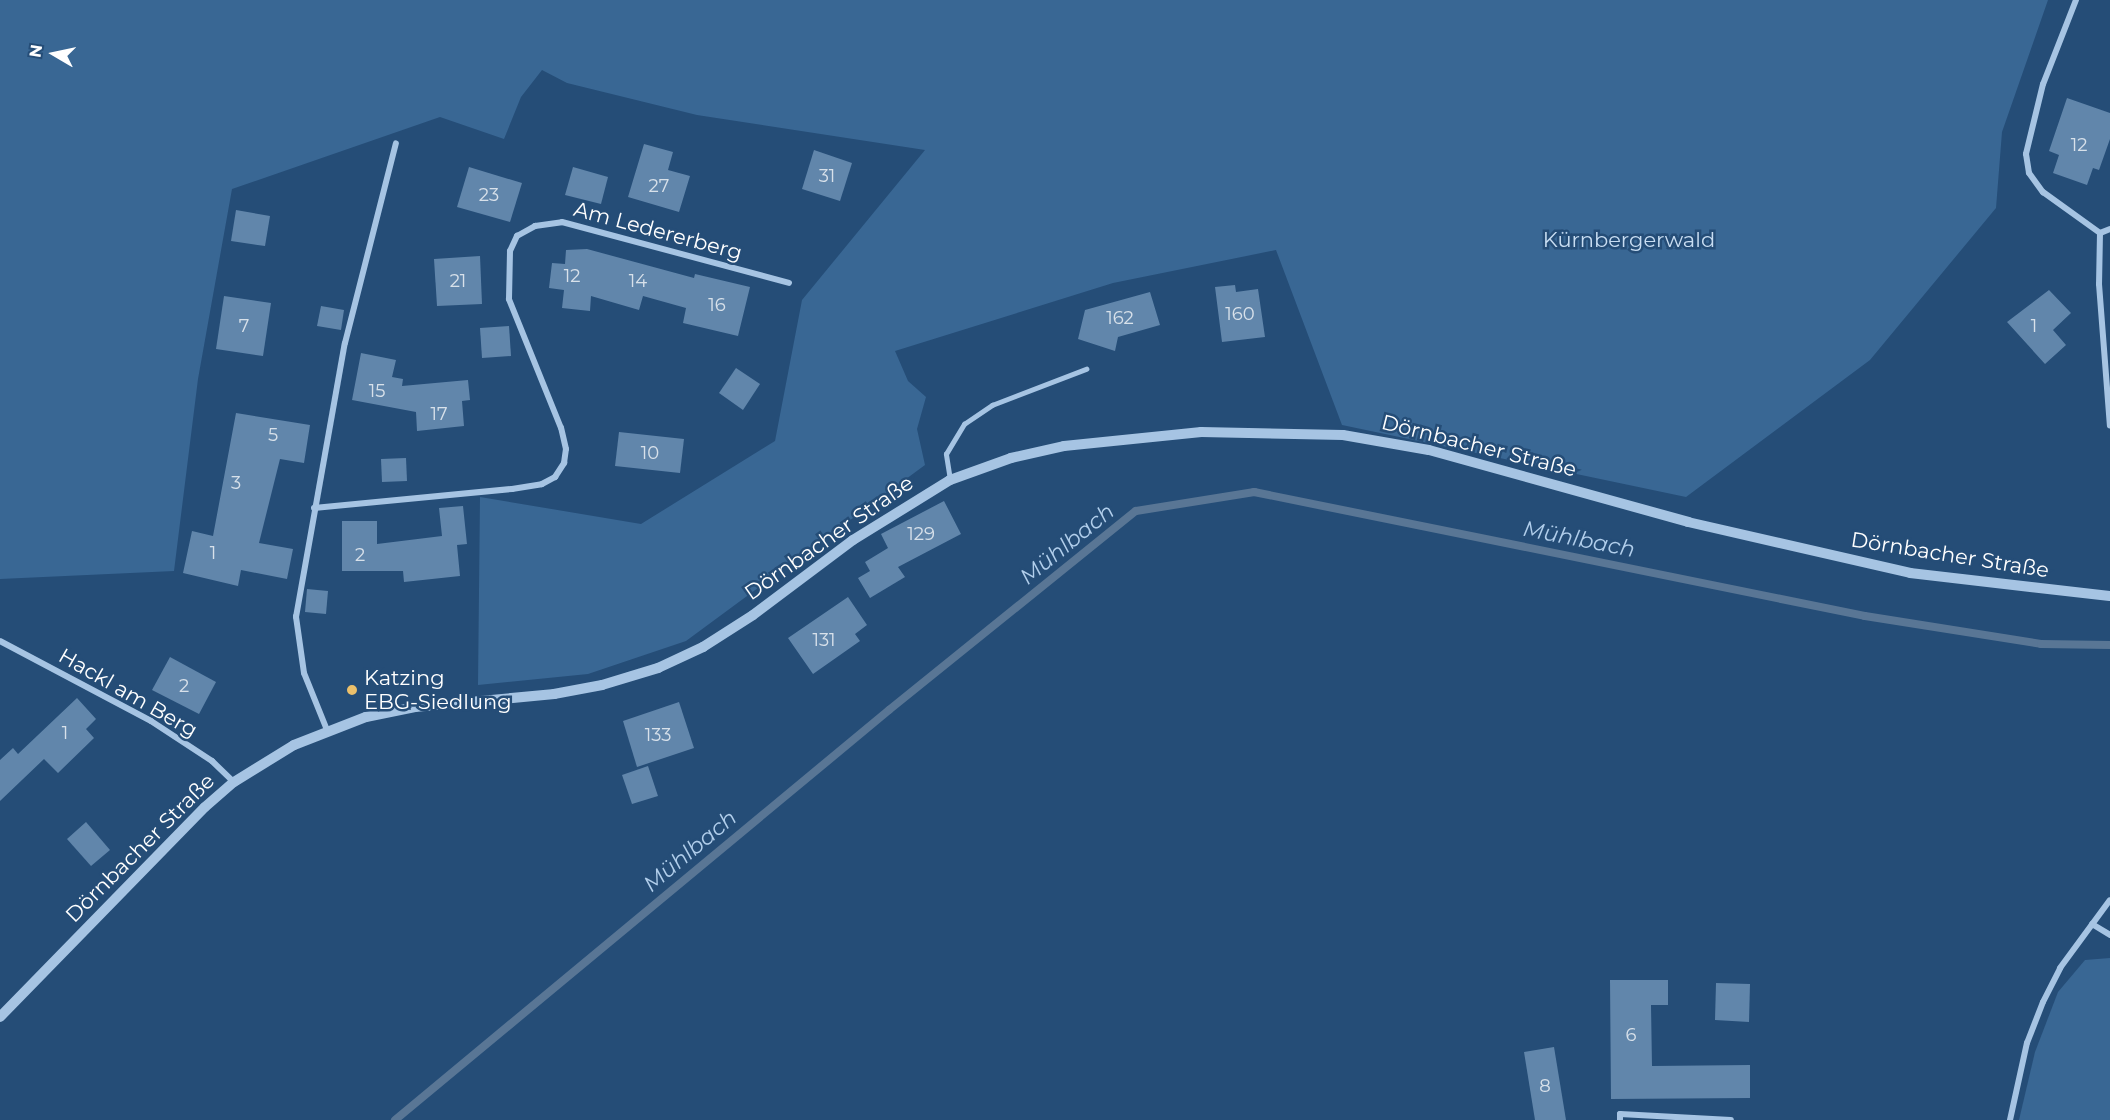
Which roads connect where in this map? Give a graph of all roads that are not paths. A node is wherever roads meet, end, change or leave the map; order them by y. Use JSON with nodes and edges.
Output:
{"nodes":[{"id":1,"x":2076,"y":0,"type":"edge"},
{"id":2,"x":396,"y":143,"type":"dead end"},
{"id":3,"x":2110,"y":229,"type":"edge"},
{"id":4,"x":2100,"y":233,"type":"junction"},
{"id":5,"x":789,"y":283,"type":"dead end"},
{"id":6,"x":1086,"y":369,"type":"dead end"},
{"id":7,"x":2110,"y":426,"type":"edge"},
{"id":8,"x":950,"y":480,"type":"junction"},
{"id":9,"x":314,"y":507,"type":"junction"},
{"id":10,"x":2110,"y":596,"type":"edge"},
{"id":11,"x":0,"y":641,"type":"edge"},
{"id":12,"x":327,"y":730,"type":"junction"},
{"id":13,"x":234,"y":782,"type":"junction"},
{"id":14,"x":2110,"y":900,"type":"edge"},
{"id":15,"x":2092,"y":924,"type":"junction"},
{"id":16,"x":2110,"y":935,"type":"edge"},
{"id":17,"x":0,"y":1017,"type":"edge"},
{"id":18,"x":1620,"y":1120,"type":"edge"},
{"id":19,"x":1731,"y":1120,"type":"edge"},
{"id":20,"x":2010,"y":1120,"type":"edge"}],
"edges":[{"from":1,"to":4,"type":"street"},
{"from":2,"to":9,"type":"street"},
{"from":3,"to":4,"type":"street"},
{"from":4,"to":7,"type":"street"},
{"from":5,"to":9,"type":"street","name":"Am Ledererberg"},
{"from":6,"to":8,"type":"lane"},
{"from":8,"to":10,"type":"street","name":"Dörnbacher Straße"},
{"from":8,"to":12,"type":"street","name":"Dörnbacher Straße"},
{"from":9,"to":12,"type":"street"},
{"from":11,"to":13,"type":"street","name":"Hackl am Berg"},
{"from":12,"to":13,"type":"street","name":"Dörnbacher Straße"},
{"from":13,"to":17,"type":"street","name":"Dörnbacher Straße"},
{"from":14,"to":15,"type":"street"},
{"from":15,"to":16,"type":"street"},
{"from":15,"to":20,"type":"street"},
{"from":18,"to":19,"type":"street"}]}
